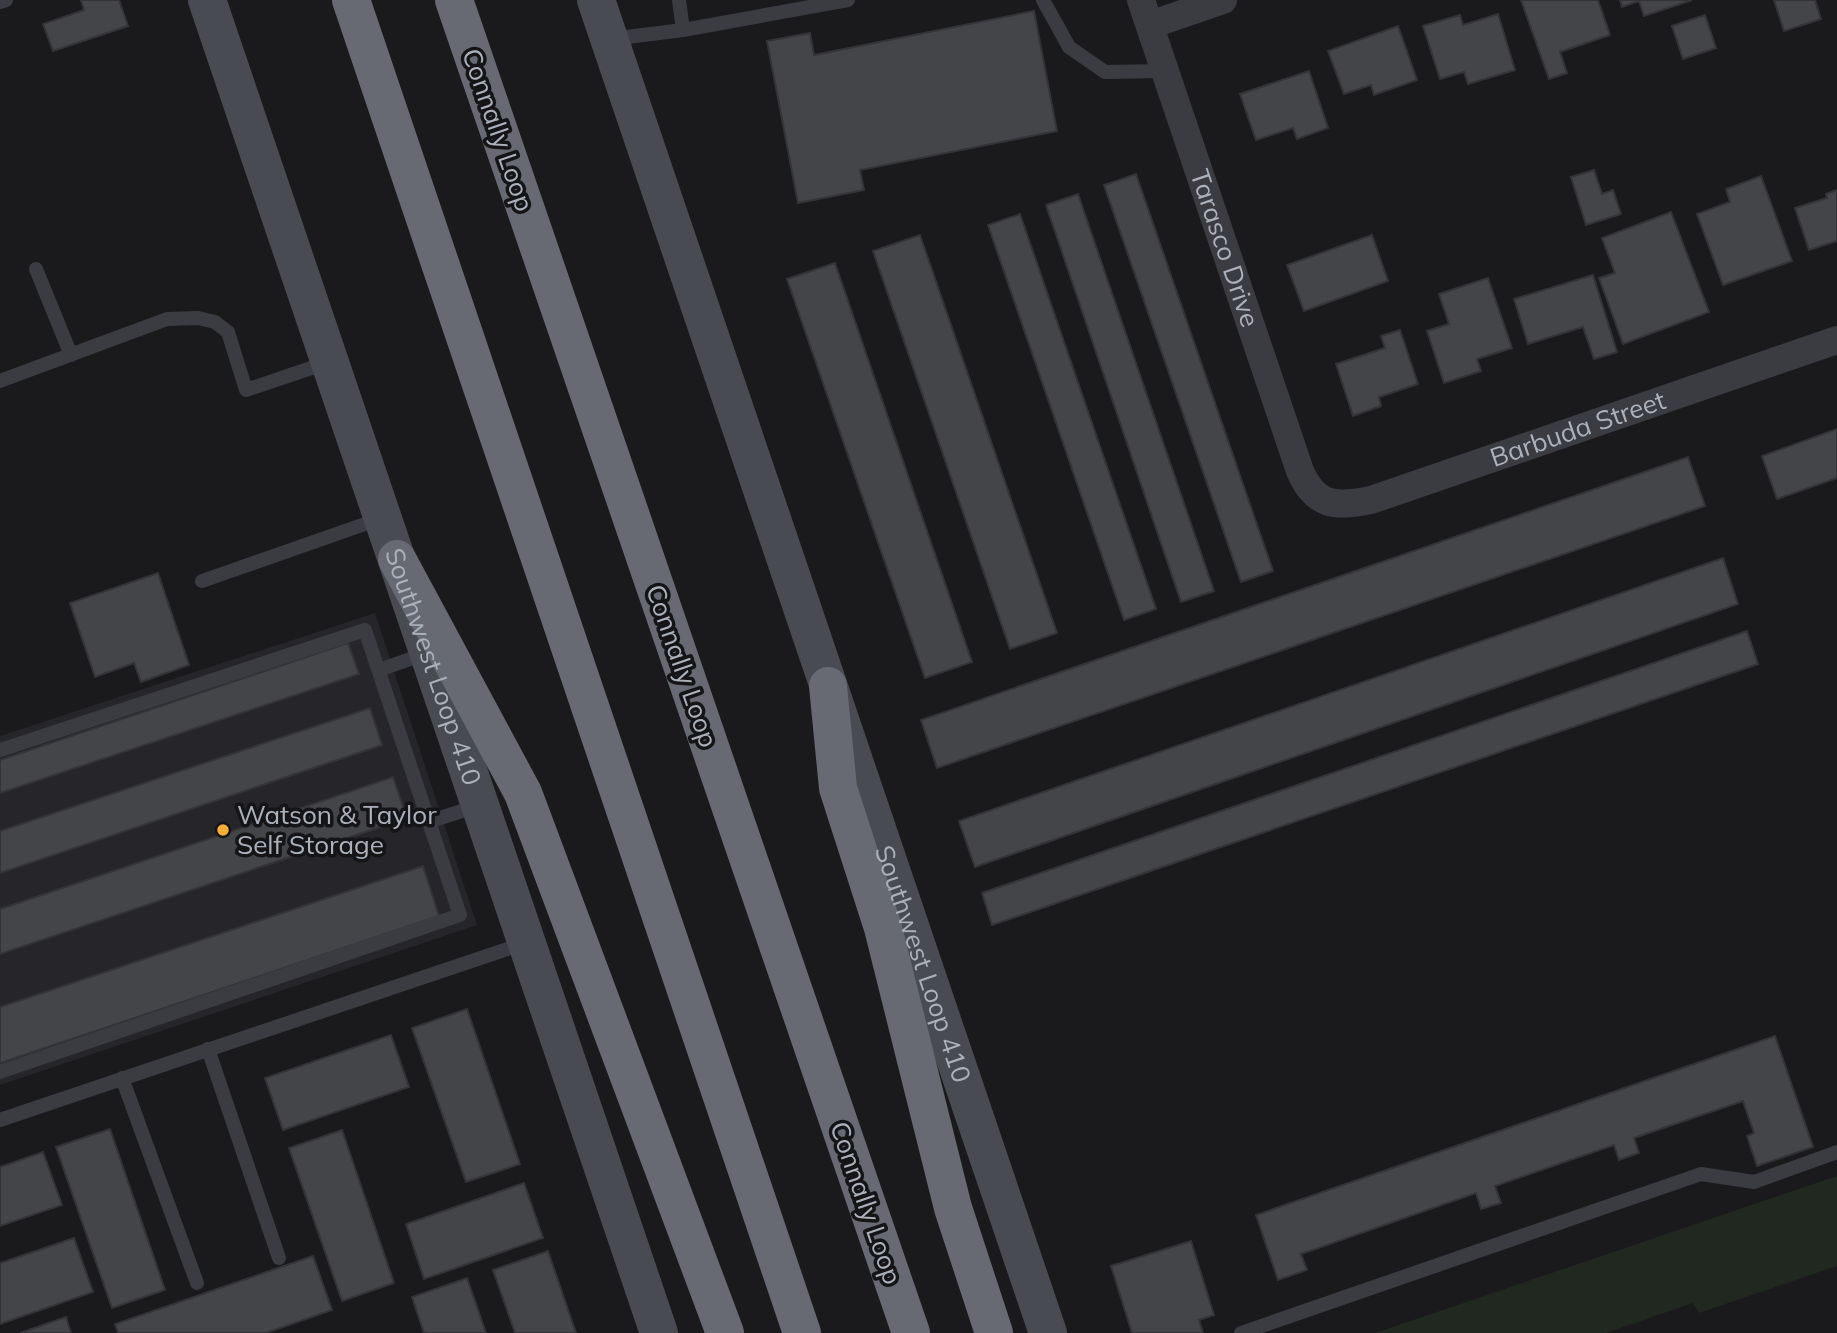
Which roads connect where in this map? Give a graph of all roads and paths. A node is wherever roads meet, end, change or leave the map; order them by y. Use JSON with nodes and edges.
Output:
{"nodes":[{"id":1,"x":6,"y":0,"type":"edge"},
{"id":2,"x":207,"y":0,"type":"edge"},
{"id":3,"x":351,"y":0,"type":"edge"},
{"id":4,"x":454,"y":0,"type":"edge"},
{"id":5,"x":596,"y":0,"type":"edge"},
{"id":6,"x":679,"y":0,"type":"edge"},
{"id":7,"x":848,"y":0,"type":"edge"},
{"id":8,"x":1043,"y":0,"type":"edge"},
{"id":9,"x":1223,"y":0,"type":"edge"},
{"id":10,"x":0,"y":2,"type":"edge"},
{"id":11,"x":1145,"y":13,"type":"edge"},
{"id":12,"x":682,"y":30,"type":"junction"},
{"id":13,"x":610,"y":40,"type":"junction"},
{"id":14,"x":1165,"y":71,"type":"junction"},
{"id":15,"x":36,"y":269,"type":"dead end"},
{"id":16,"x":1837,"y":340,"type":"edge"},
{"id":17,"x":71,"y":355,"type":"junction"},
{"id":18,"x":331,"y":362,"type":"junction"},
{"id":19,"x":0,"y":381,"type":"edge"},
{"id":20,"x":1315,"y":496,"type":"joint"},
{"id":21,"x":383,"y":518,"type":"junction"},
{"id":22,"x":397,"y":558,"type":"junction"},
{"id":23,"x":202,"y":581,"type":"dead end"},
{"id":24,"x":429,"y":652,"type":"junction"},
{"id":25,"x":379,"y":670,"type":"junction"},
{"id":26,"x":828,"y":686,"type":"junction"},
{"id":27,"x":0,"y":750,"type":"edge"},
{"id":28,"x":480,"y":805,"type":"junction"},
{"id":29,"x":428,"y":822,"type":"junction"},
{"id":30,"x":527,"y":943,"type":"junction"},
{"id":31,"x":208,"y":1049,"type":"junction"},
{"id":32,"x":0,"y":1072,"type":"edge"},
{"id":33,"x":122,"y":1078,"type":"junction"},
{"id":34,"x":0,"y":1120,"type":"edge"},
{"id":35,"x":1837,"y":1152,"type":"edge"},
{"id":36,"x":279,"y":1258,"type":"dead end"},
{"id":37,"x":197,"y":1283,"type":"dead end"},
{"id":38,"x":659,"y":1333,"type":"edge"},
{"id":39,"x":725,"y":1333,"type":"edge"},
{"id":40,"x":802,"y":1333,"type":"edge"},
{"id":41,"x":911,"y":1333,"type":"edge"},
{"id":42,"x":994,"y":1333,"type":"edge"},
{"id":43,"x":1048,"y":1333,"type":"edge"},
{"id":44,"x":1241,"y":1333,"type":"edge"}],
"edges":[{"from":1,"to":10,"type":"lane"},
{"from":2,"to":18,"type":"main road","name":"Southwest Loop 410"},
{"from":3,"to":40,"type":"highway"},
{"from":4,"to":41,"type":"highway","name":"Connally Loop"},
{"from":5,"to":13,"type":"main road","name":"Southwest Loop 410"},
{"from":6,"to":12,"type":"lane"},
{"from":7,"to":12,"type":"lane"},
{"from":8,"to":14,"type":"lane"},
{"from":9,"to":11,"type":"street"},
{"from":11,"to":14,"type":"street","name":"Tarasco Drive"},
{"from":12,"to":13,"type":"lane"},
{"from":13,"to":26,"type":"main road","name":"Southwest Loop 410"},
{"from":14,"to":20,"type":"street","name":"Tarasco Drive"},
{"from":15,"to":17,"type":"lane"},
{"from":16,"to":20,"type":"street","name":"Barbuda Street"},
{"from":17,"to":18,"type":"lane"},
{"from":17,"to":19,"type":"lane"},
{"from":18,"to":21,"type":"main road","name":"Southwest Loop 410"},
{"from":21,"to":22,"type":"main road","name":"Southwest Loop 410"},
{"from":21,"to":23,"type":"lane"},
{"from":22,"to":24,"type":"main road","name":"Southwest Loop 410"},
{"from":22,"to":39,"type":"highway"},
{"from":24,"to":25,"type":"lane"},
{"from":24,"to":28,"type":"main road","name":"Southwest Loop 410"},
{"from":25,"to":27,"type":"lane"},
{"from":25,"to":29,"type":"lane"},
{"from":26,"to":42,"type":"highway"},
{"from":26,"to":43,"type":"main road","name":"Southwest Loop 410"},
{"from":28,"to":29,"type":"lane"},
{"from":28,"to":30,"type":"main road","name":"Southwest Loop 410"},
{"from":29,"to":32,"type":"lane"},
{"from":30,"to":31,"type":"lane"},
{"from":30,"to":38,"type":"main road","name":"Southwest Loop 410"},
{"from":31,"to":33,"type":"lane"},
{"from":31,"to":36,"type":"lane"},
{"from":33,"to":34,"type":"lane"},
{"from":33,"to":37,"type":"lane"},
{"from":35,"to":44,"type":"lane"}]}
